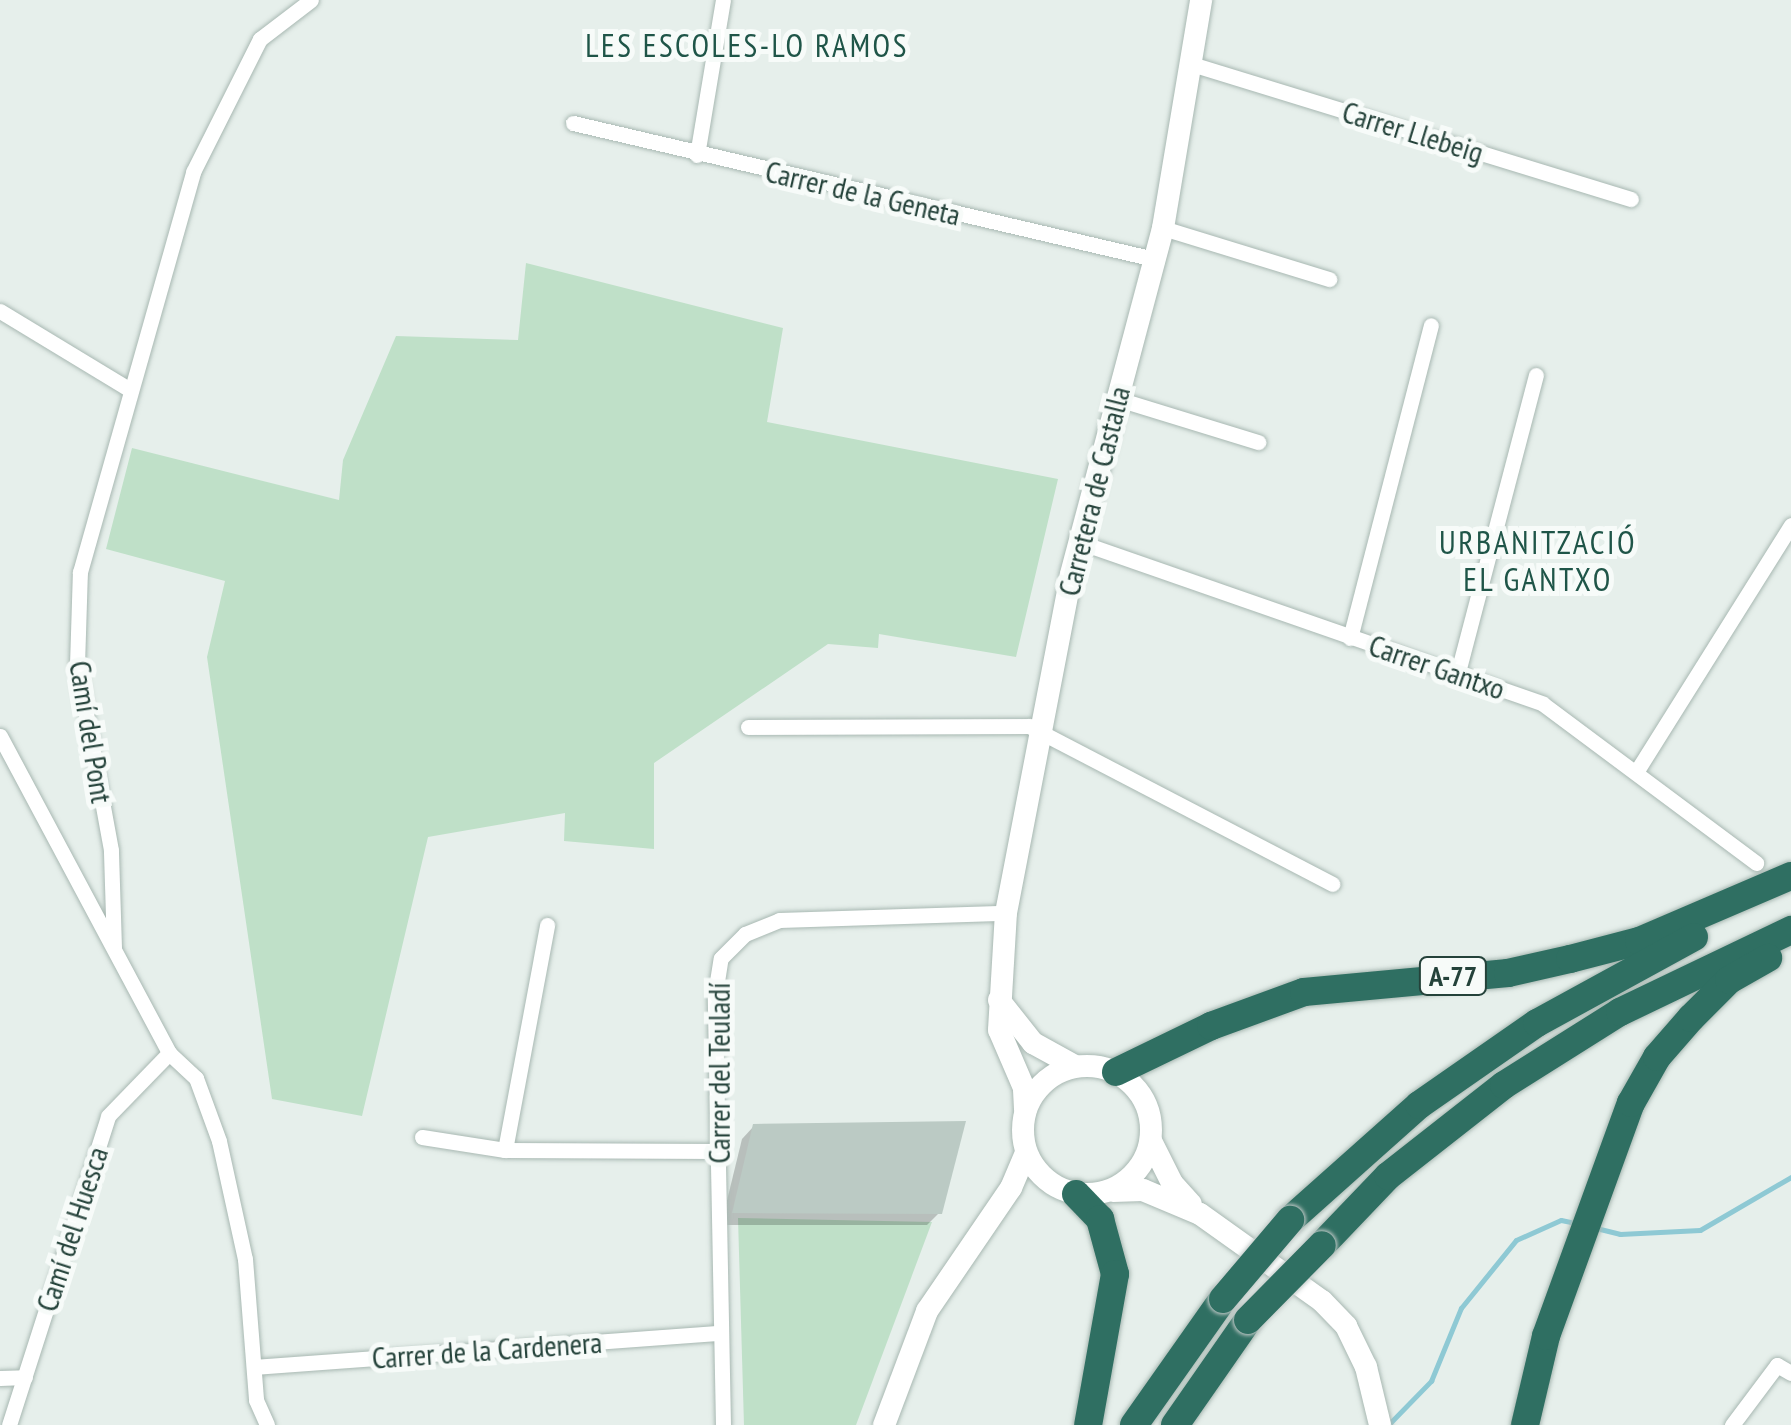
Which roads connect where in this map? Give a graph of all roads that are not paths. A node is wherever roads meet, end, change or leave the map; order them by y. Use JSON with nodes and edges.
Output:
{"nodes":[{"id":1,"x":311,"y":0,"type":"edge"},
{"id":2,"x":723,"y":0,"type":"edge"},
{"id":3,"x":1201,"y":0,"type":"edge"},
{"id":4,"x":1195,"y":65,"type":"junction"},
{"id":5,"x":574,"y":123,"type":"dead end"},
{"id":6,"x":697,"y":156,"type":"junction"},
{"id":7,"x":1632,"y":199,"type":"dead end"},
{"id":8,"x":1164,"y":228,"type":"junction"},
{"id":9,"x":1154,"y":259,"type":"junction"},
{"id":10,"x":1328,"y":279,"type":"dead end"},
{"id":11,"x":0,"y":311,"type":"edge"},
{"id":12,"x":1431,"y":326,"type":"dead end"},
{"id":13,"x":1536,"y":375,"type":"dead end"},
{"id":14,"x":127,"y":388,"type":"junction"},
{"id":15,"x":1116,"y":398,"type":"junction"},
{"id":16,"x":1258,"y":442,"type":"dead end"},
{"id":17,"x":1791,"y":525,"type":"edge"},
{"id":18,"x":1079,"y":542,"type":"junction"},
{"id":19,"x":1350,"y":638,"type":"junction"},
{"id":20,"x":1458,"y":672,"type":"junction"},
{"id":21,"x":748,"y":727,"type":"dead end"},
{"id":22,"x":1041,"y":735,"type":"junction"},
{"id":23,"x":0,"y":736,"type":"edge"},
{"id":24,"x":1638,"y":769,"type":"junction"},
{"id":25,"x":1756,"y":863,"type":"dead end"},
{"id":26,"x":1791,"y":876,"type":"edge"},
{"id":27,"x":1332,"y":884,"type":"dead end"},
{"id":28,"x":1791,"y":894,"type":"edge"},
{"id":29,"x":1006,"y":913,"type":"junction"},
{"id":30,"x":547,"y":926,"type":"dead end"},
{"id":31,"x":1791,"y":930,"type":"edge"},
{"id":32,"x":1791,"y":945,"type":"edge"},
{"id":33,"x":114,"y":948,"type":"junction"},
{"id":34,"x":997,"y":991,"type":"junction"},
{"id":35,"x":169,"y":1053,"type":"junction"},
{"id":36,"x":1075,"y":1066,"type":"junction"},
{"id":37,"x":1116,"y":1072,"type":"junction"},
{"id":38,"x":1025,"y":1109,"type":"junction"},
{"id":39,"x":422,"y":1136,"type":"dead end"},
{"id":40,"x":1151,"y":1142,"type":"junction"},
{"id":41,"x":506,"y":1150,"type":"junction"},
{"id":42,"x":718,"y":1151,"type":"junction"},
{"id":43,"x":1032,"y":1163,"type":"junction"},
{"id":44,"x":1110,"y":1191,"type":"junction"},
{"id":45,"x":1076,"y":1194,"type":"junction"},
{"id":46,"x":1200,"y":1214,"type":"junction"},
{"id":47,"x":720,"y":1333,"type":"junction"},
{"id":48,"x":1546,"y":1336,"type":"junction"},
{"id":49,"x":254,"y":1367,"type":"junction"},
{"id":50,"x":1791,"y":1373,"type":"edge"},
{"id":51,"x":24,"y":1377,"type":"junction"},
{"id":52,"x":0,"y":1378,"type":"edge"},
{"id":53,"x":9,"y":1425,"type":"edge"},
{"id":54,"x":267,"y":1425,"type":"edge"},
{"id":55,"x":723,"y":1425,"type":"edge"},
{"id":56,"x":884,"y":1425,"type":"edge"},
{"id":57,"x":1088,"y":1425,"type":"edge"},
{"id":58,"x":1134,"y":1425,"type":"edge"},
{"id":59,"x":1174,"y":1425,"type":"edge"},
{"id":60,"x":1380,"y":1425,"type":"edge"},
{"id":61,"x":1512,"y":1425,"type":"edge"},
{"id":62,"x":1525,"y":1425,"type":"edge"},
{"id":63,"x":1732,"y":1425,"type":"edge"}],
"edges":[{"from":1,"to":14,"type":"street","name":"Camí del Pont"},
{"from":2,"to":6,"type":"street"},
{"from":3,"to":4,"type":"main road","name":"Carretera de Castalla"},
{"from":4,"to":7,"type":"street","name":"Carrer Llebeig"},
{"from":4,"to":8,"type":"main road","name":"Carretera de Castalla"},
{"from":5,"to":6,"type":"street","name":"Carrer de la Geneta"},
{"from":6,"to":9,"type":"street","name":"Carrer de la Geneta"},
{"from":8,"to":9,"type":"main road","name":"Carretera de Castalla"},
{"from":8,"to":10,"type":"street"},
{"from":9,"to":15,"type":"main road","name":"Carretera de Castalla"},
{"from":11,"to":14,"type":"street"},
{"from":12,"to":19,"type":"street"},
{"from":13,"to":20,"type":"street"},
{"from":14,"to":33,"type":"street","name":"Camí del Pont"},
{"from":15,"to":16,"type":"street"},
{"from":15,"to":18,"type":"main road","name":"Carretera de Castalla"},
{"from":17,"to":24,"type":"street"},
{"from":18,"to":19,"type":"street","name":"Carrer Gantxo"},
{"from":18,"to":22,"type":"main road","name":"Carretera de Castalla"},
{"from":19,"to":20,"type":"street","name":"Carrer Gantxo"},
{"from":20,"to":24,"type":"street","name":"Carrer Gantxo"},
{"from":21,"to":22,"type":"street"},
{"from":22,"to":27,"type":"street"},
{"from":22,"to":29,"type":"main road","name":"Carretera de Castalla"},
{"from":23,"to":33,"type":"street"},
{"from":24,"to":25,"type":"street","name":"Carrer Gantxo"},
{"from":26,"to":37,"type":"highway","number":"A-77"},
{"from":28,"to":58,"type":"highway","bridge":true},
{"from":29,"to":34,"type":"main road","name":"Carretera de Castalla"},
{"from":29,"to":42,"type":"street","name":"Carrer del Teuladí"},
{"from":30,"to":41,"type":"street"},
{"from":31,"to":59,"type":"highway","bridge":true},
{"from":32,"to":48,"type":"highway"},
{"from":33,"to":35,"type":"street","name":"Camí del Pont"},
{"from":34,"to":36,"type":"main road"},
{"from":34,"to":38,"type":"main road","name":"Carretera de Castalla"},
{"from":35,"to":49,"type":"street","name":"Camí del Pont"},
{"from":35,"to":51,"type":"street","name":"Camí del Huesca"},
{"from":36,"to":37,"type":"main road"},
{"from":36,"to":38,"type":"main road"},
{"from":37,"to":40,"type":"main road"},
{"from":38,"to":43,"type":"main road"},
{"from":39,"to":41,"type":"street"},
{"from":40,"to":44,"type":"main road"},
{"from":40,"to":46,"type":"main road"},
{"from":41,"to":42,"type":"street"},
{"from":42,"to":47,"type":"street","name":"Carrer del Teuladí"},
{"from":43,"to":45,"type":"main road"},
{"from":43,"to":56,"type":"main road"},
{"from":44,"to":45,"type":"main road"},
{"from":44,"to":46,"type":"main road"},
{"from":45,"to":57,"type":"highway"},
{"from":46,"to":60,"type":"main road"},
{"from":47,"to":49,"type":"street","name":"Carrer de la Cardenera"},
{"from":47,"to":55,"type":"street","name":"Carrer del Teuladí"},
{"from":48,"to":61,"type":"highway"},
{"from":48,"to":62,"type":"highway"},
{"from":49,"to":54,"type":"street","name":"Camí del Pont"},
{"from":50,"to":63,"type":"street"},
{"from":51,"to":52,"type":"street"},
{"from":51,"to":53,"type":"street","name":"Camí del Huesca"}]}
